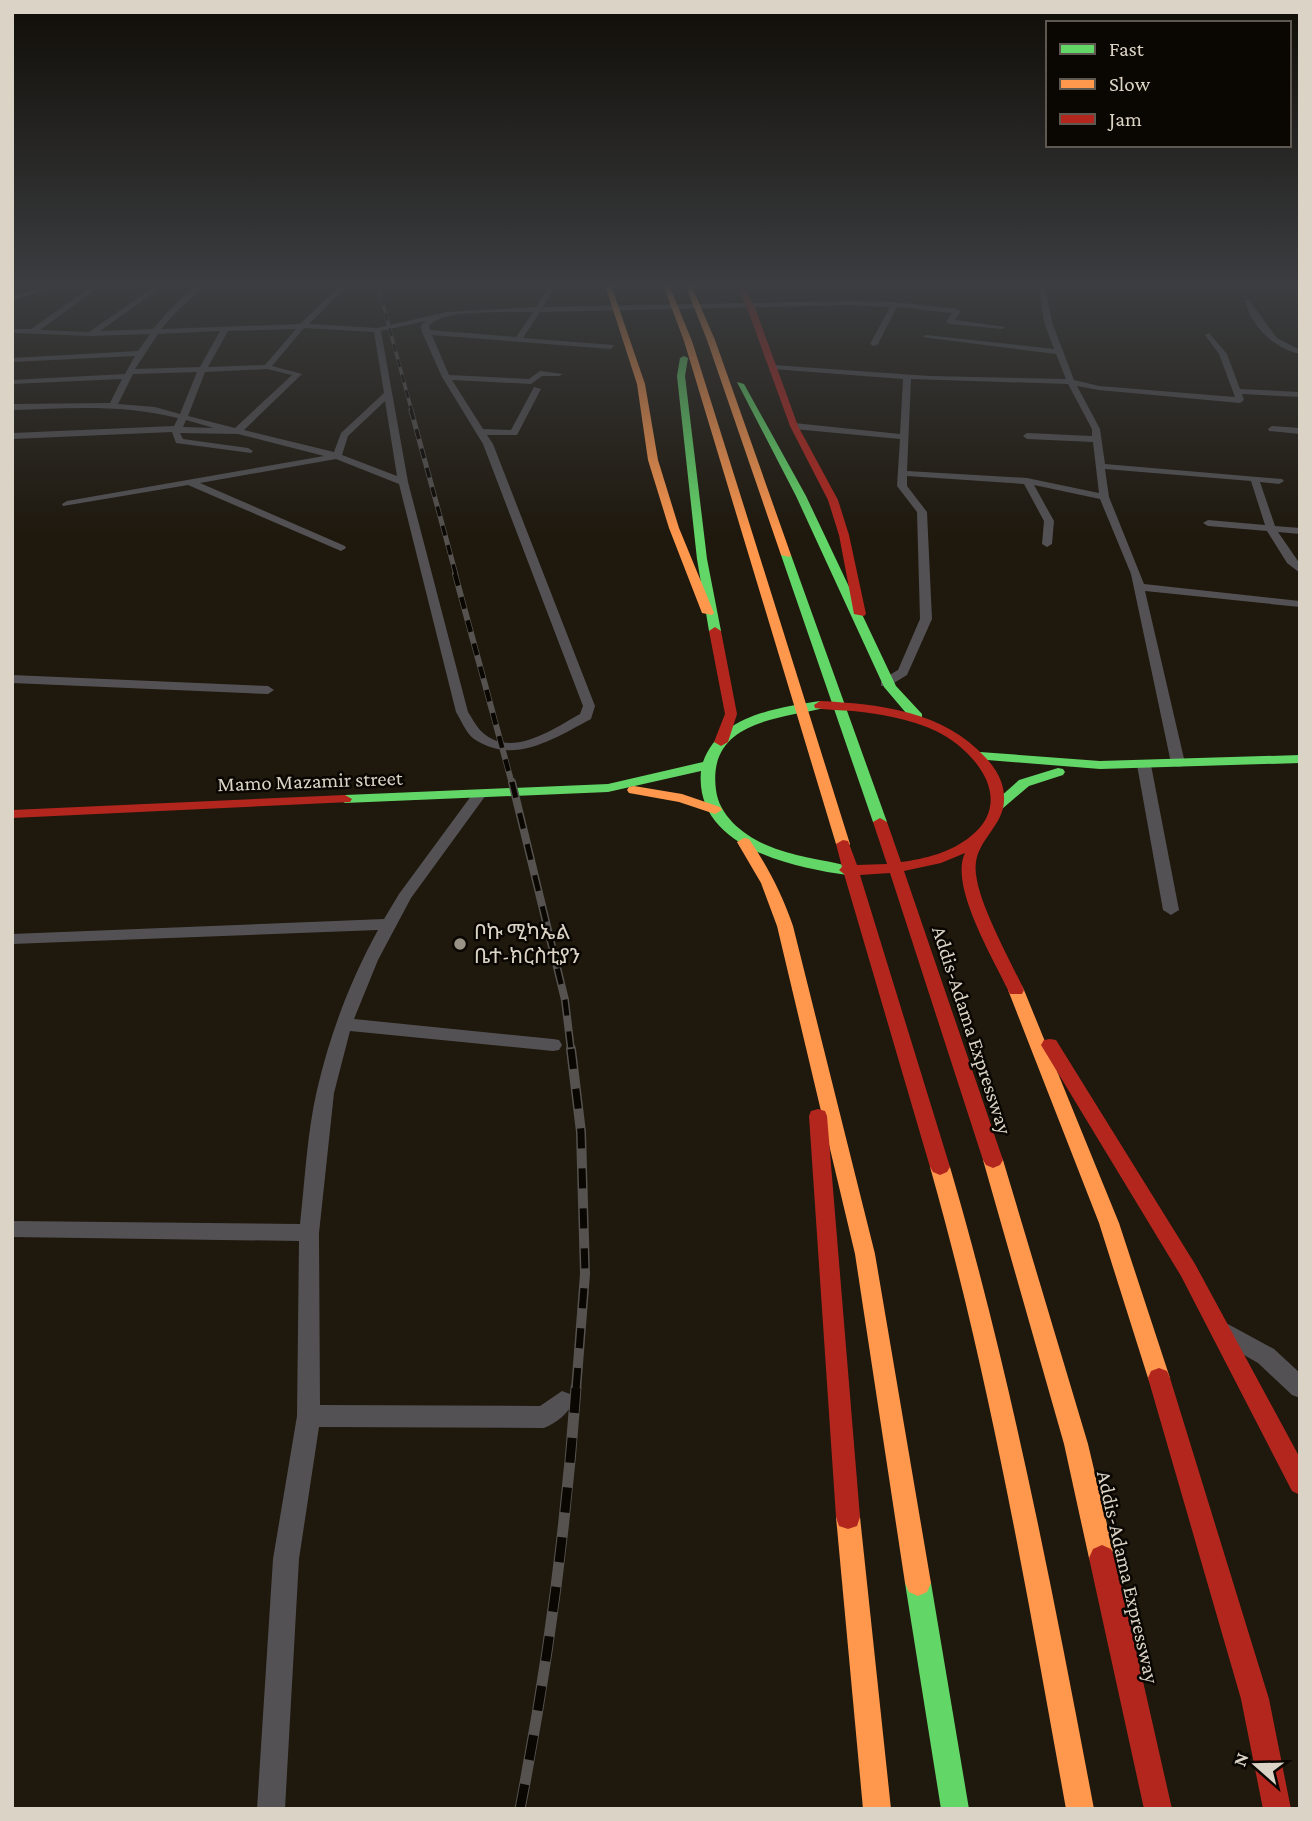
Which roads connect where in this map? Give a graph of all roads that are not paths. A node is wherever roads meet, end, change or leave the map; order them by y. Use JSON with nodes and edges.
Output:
{"nodes":[{"id":1,"x":132,"y":367,"type":"edge"},
{"id":2,"x":204,"y":367,"type":"edge"},
{"id":3,"x":383,"y":367,"type":"edge"},
{"id":4,"x":442,"y":367,"type":"edge"},
{"id":5,"x":635,"y":367,"type":"edge"},
{"id":6,"x":683,"y":367,"type":"edge"},
{"id":7,"x":696,"y":367,"type":"edge"},
{"id":8,"x":720,"y":367,"type":"edge"},
{"id":9,"x":731,"y":367,"type":"edge"},
{"id":10,"x":773,"y":367,"type":"joint"},
{"id":11,"x":1065,"y":367,"type":"edge"},
{"id":12,"x":1228,"y":367,"type":"edge"},
{"id":13,"x":267,"y":368,"type":"joint"},
{"id":14,"x":202,"y":370,"type":"junction"},
{"id":15,"x":128,"y":374,"type":"junction"},
{"id":16,"x":559,"y":374,"type":"dead end"},
{"id":17,"x":446,"y":377,"type":"junction"},
{"id":18,"x":907,"y":377,"type":"junction"},
{"id":19,"x":12,"y":382,"type":"edge"},
{"id":20,"x":1071,"y":382,"type":"junction"},
{"id":21,"x":537,"y":389,"type":"dead end"},
{"id":22,"x":1237,"y":391,"type":"junction"},
{"id":23,"x":387,"y":394,"type":"junction"},
{"id":24,"x":1300,"y":395,"type":"edge"},
{"id":25,"x":113,"y":405,"type":"junction"},
{"id":26,"x":12,"y":407,"type":"edge"},
{"id":27,"x":181,"y":416,"type":"junction"},
{"id":28,"x":794,"y":426,"type":"junction"},
{"id":29,"x":176,"y":429,"type":"junction"},
{"id":30,"x":1272,"y":429,"type":"dead end"},
{"id":31,"x":237,"y":431,"type":"junction"},
{"id":32,"x":1300,"y":431,"type":"edge"},
{"id":33,"x":481,"y":432,"type":"junction"},
{"id":34,"x":12,"y":436,"type":"edge"},
{"id":35,"x":1027,"y":436,"type":"dead end"},
{"id":36,"x":903,"y":437,"type":"junction"},
{"id":37,"x":1097,"y":439,"type":"junction"},
{"id":38,"x":248,"y":451,"type":"dead end"},
{"id":39,"x":337,"y":456,"type":"junction"},
{"id":40,"x":1100,"y":466,"type":"junction"},
{"id":41,"x":902,"y":473,"type":"junction"},
{"id":42,"x":1255,"y":480,"type":"junction"},
{"id":43,"x":1027,"y":481,"type":"junction"},
{"id":44,"x":1279,"y":481,"type":"dead end"},
{"id":45,"x":189,"y":482,"type":"junction"},
{"id":46,"x":403,"y":482,"type":"junction"},
{"id":47,"x":1104,"y":497,"type":"junction"},
{"id":48,"x":67,"y":504,"type":"dead end"},
{"id":49,"x":1209,"y":523,"type":"dead end"},
{"id":50,"x":1270,"y":529,"type":"junction"},
{"id":51,"x":1300,"y":531,"type":"edge"},
{"id":52,"x":1047,"y":544,"type":"dead end"},
{"id":53,"x":341,"y":548,"type":"dead end"},
{"id":54,"x":1300,"y":570,"type":"edge"},
{"id":55,"x":1139,"y":587,"type":"junction"},
{"id":56,"x":1300,"y":604,"type":"edge"},
{"id":57,"x":862,"y":624,"type":"junction"},
{"id":58,"x":715,"y":631,"type":"junction"},
{"id":59,"x":12,"y":679,"type":"edge"},
{"id":60,"x":27,"y":681,"type":"junction"},
{"id":61,"x":885,"y":683,"type":"junction"},
{"id":62,"x":268,"y":690,"type":"dead end"},
{"id":63,"x":12,"y":694,"type":"edge"},
{"id":64,"x":921,"y":721,"type":"junction"},
{"id":65,"x":720,"y":742,"type":"junction"},
{"id":66,"x":980,"y":756,"type":"junction"},
{"id":67,"x":1300,"y":759,"type":"edge"},
{"id":68,"x":1178,"y":763,"type":"junction"},
{"id":69,"x":707,"y":765,"type":"junction"},
{"id":70,"x":1144,"y":765,"type":"junction"},
{"id":71,"x":1084,"y":768,"type":"junction"},
{"id":72,"x":608,"y":788,"type":"junction"},
{"id":73,"x":479,"y":795,"type":"junction"},
{"id":74,"x":997,"y":806,"type":"junction"},
{"id":75,"x":715,"y":810,"type":"junction"},
{"id":76,"x":12,"y":814,"type":"edge"},
{"id":77,"x":733,"y":830,"type":"junction"},
{"id":78,"x":981,"y":835,"type":"junction"},
{"id":79,"x":1171,"y":910,"type":"dead end"},
{"id":80,"x":391,"y":924,"type":"junction"},
{"id":81,"x":12,"y":939,"type":"edge"},
{"id":82,"x":1016,"y":990,"type":"junction"},
{"id":83,"x":808,"y":1019,"type":"junction"},
{"id":84,"x":343,"y":1024,"type":"junction"},
{"id":85,"x":552,"y":1045,"type":"dead end"},
{"id":86,"x":12,"y":1229,"type":"edge"},
{"id":87,"x":309,"y":1233,"type":"junction"},
{"id":88,"x":1219,"y":1328,"type":"junction"},
{"id":89,"x":1300,"y":1388,"type":"edge"},
{"id":90,"x":562,"y":1402,"type":"dead end"},
{"id":91,"x":309,"y":1416,"type":"junction"},
{"id":92,"x":1300,"y":1483,"type":"edge"},
{"id":93,"x":271,"y":1809,"type":"edge"},
{"id":94,"x":877,"y":1809,"type":"edge"},
{"id":95,"x":955,"y":1809,"type":"edge"},
{"id":96,"x":1080,"y":1809,"type":"edge"},
{"id":97,"x":1158,"y":1809,"type":"edge"},
{"id":98,"x":1277,"y":1809,"type":"edge"}],
"edges":[{"from":1,"to":15,"type":"street"},
{"from":2,"to":14,"type":"street"},
{"from":3,"to":23,"type":"street"},
{"from":4,"to":17,"type":"street"},
{"from":5,"to":58,"type":"main road"},
{"from":6,"to":58,"type":"main road"},
{"from":7,"to":96,"type":"main road"},
{"from":8,"to":97,"type":"main road","name":"Addis-Adama Expressway"},
{"from":9,"to":57,"type":"main road"},
{"from":10,"to":18,"type":"street"},
{"from":10,"to":28,"type":"main road"},
{"from":11,"to":20,"type":"street"},
{"from":12,"to":22,"type":"street"},
{"from":13,"to":14,"type":"street"},
{"from":13,"to":31,"type":"street"},
{"from":14,"to":15,"type":"street"},
{"from":14,"to":27,"type":"street"},
{"from":15,"to":19,"type":"street"},
{"from":15,"to":25,"type":"street"},
{"from":16,"to":17,"type":"street"},
{"from":17,"to":33,"type":"street"},
{"from":18,"to":20,"type":"street"},
{"from":18,"to":36,"type":"street"},
{"from":20,"to":22,"type":"street"},
{"from":20,"to":37,"type":"street"},
{"from":21,"to":33,"type":"street"},
{"from":22,"to":24,"type":"street"},
{"from":23,"to":39,"type":"street"},
{"from":23,"to":46,"type":"street"},
{"from":25,"to":26,"type":"street"},
{"from":25,"to":27,"type":"street"},
{"from":27,"to":29,"type":"street"},
{"from":27,"to":31,"type":"street"},
{"from":28,"to":36,"type":"street"},
{"from":28,"to":57,"type":"main road"},
{"from":29,"to":31,"type":"street"},
{"from":29,"to":34,"type":"street"},
{"from":29,"to":38,"type":"street"},
{"from":30,"to":32,"type":"street"},
{"from":31,"to":39,"type":"street"},
{"from":33,"to":46,"type":"street"},
{"from":35,"to":37,"type":"street"},
{"from":36,"to":41,"type":"street"},
{"from":37,"to":40,"type":"street"},
{"from":39,"to":45,"type":"street"},
{"from":39,"to":46,"type":"street"},
{"from":40,"to":42,"type":"street"},
{"from":40,"to":47,"type":"street"},
{"from":41,"to":43,"type":"street"},
{"from":41,"to":61,"type":"street"},
{"from":42,"to":44,"type":"street"},
{"from":42,"to":50,"type":"street"},
{"from":43,"to":47,"type":"street"},
{"from":43,"to":52,"type":"street"},
{"from":45,"to":48,"type":"street"},
{"from":45,"to":53,"type":"street"},
{"from":47,"to":55,"type":"street"},
{"from":49,"to":50,"type":"street"},
{"from":50,"to":51,"type":"street"},
{"from":50,"to":54,"type":"street"},
{"from":55,"to":56,"type":"street"},
{"from":55,"to":68,"type":"street"},
{"from":57,"to":61,"type":"main road"},
{"from":58,"to":65,"type":"main road"},
{"from":59,"to":60,"type":"street"},
{"from":60,"to":62,"type":"street"},
{"from":60,"to":63,"type":"street"},
{"from":61,"to":64,"type":"main road"},
{"from":64,"to":65,"type":"main road"},
{"from":64,"to":66,"type":"main road"},
{"from":65,"to":69,"type":"main road"},
{"from":66,"to":71,"type":"main road"},
{"from":66,"to":74,"type":"main road"},
{"from":67,"to":68,"type":"main road"},
{"from":68,"to":70,"type":"main road"},
{"from":69,"to":72,"type":"main road"},
{"from":69,"to":75,"type":"main road"},
{"from":70,"to":71,"type":"main road"},
{"from":70,"to":79,"type":"street"},
{"from":71,"to":74,"type":"main road"},
{"from":72,"to":73,"type":"main road","name":"Mamo Mazamir street"},
{"from":72,"to":75,"type":"main road"},
{"from":73,"to":76,"type":"main road","name":"Mamo Mazamir street"},
{"from":73,"to":80,"type":"street"},
{"from":74,"to":78,"type":"main road"},
{"from":75,"to":77,"type":"main road"},
{"from":77,"to":78,"type":"main road"},
{"from":77,"to":83,"type":"main road"},
{"from":78,"to":82,"type":"main road"},
{"from":80,"to":81,"type":"street"},
{"from":80,"to":84,"type":"street"},
{"from":82,"to":88,"type":"main road"},
{"from":82,"to":98,"type":"main road"},
{"from":83,"to":94,"type":"main road"},
{"from":83,"to":95,"type":"main road"},
{"from":84,"to":85,"type":"street"},
{"from":84,"to":87,"type":"street"},
{"from":86,"to":87,"type":"street"},
{"from":87,"to":91,"type":"street"},
{"from":88,"to":89,"type":"street"},
{"from":88,"to":92,"type":"main road"},
{"from":90,"to":91,"type":"street"},
{"from":91,"to":93,"type":"street"}]}
